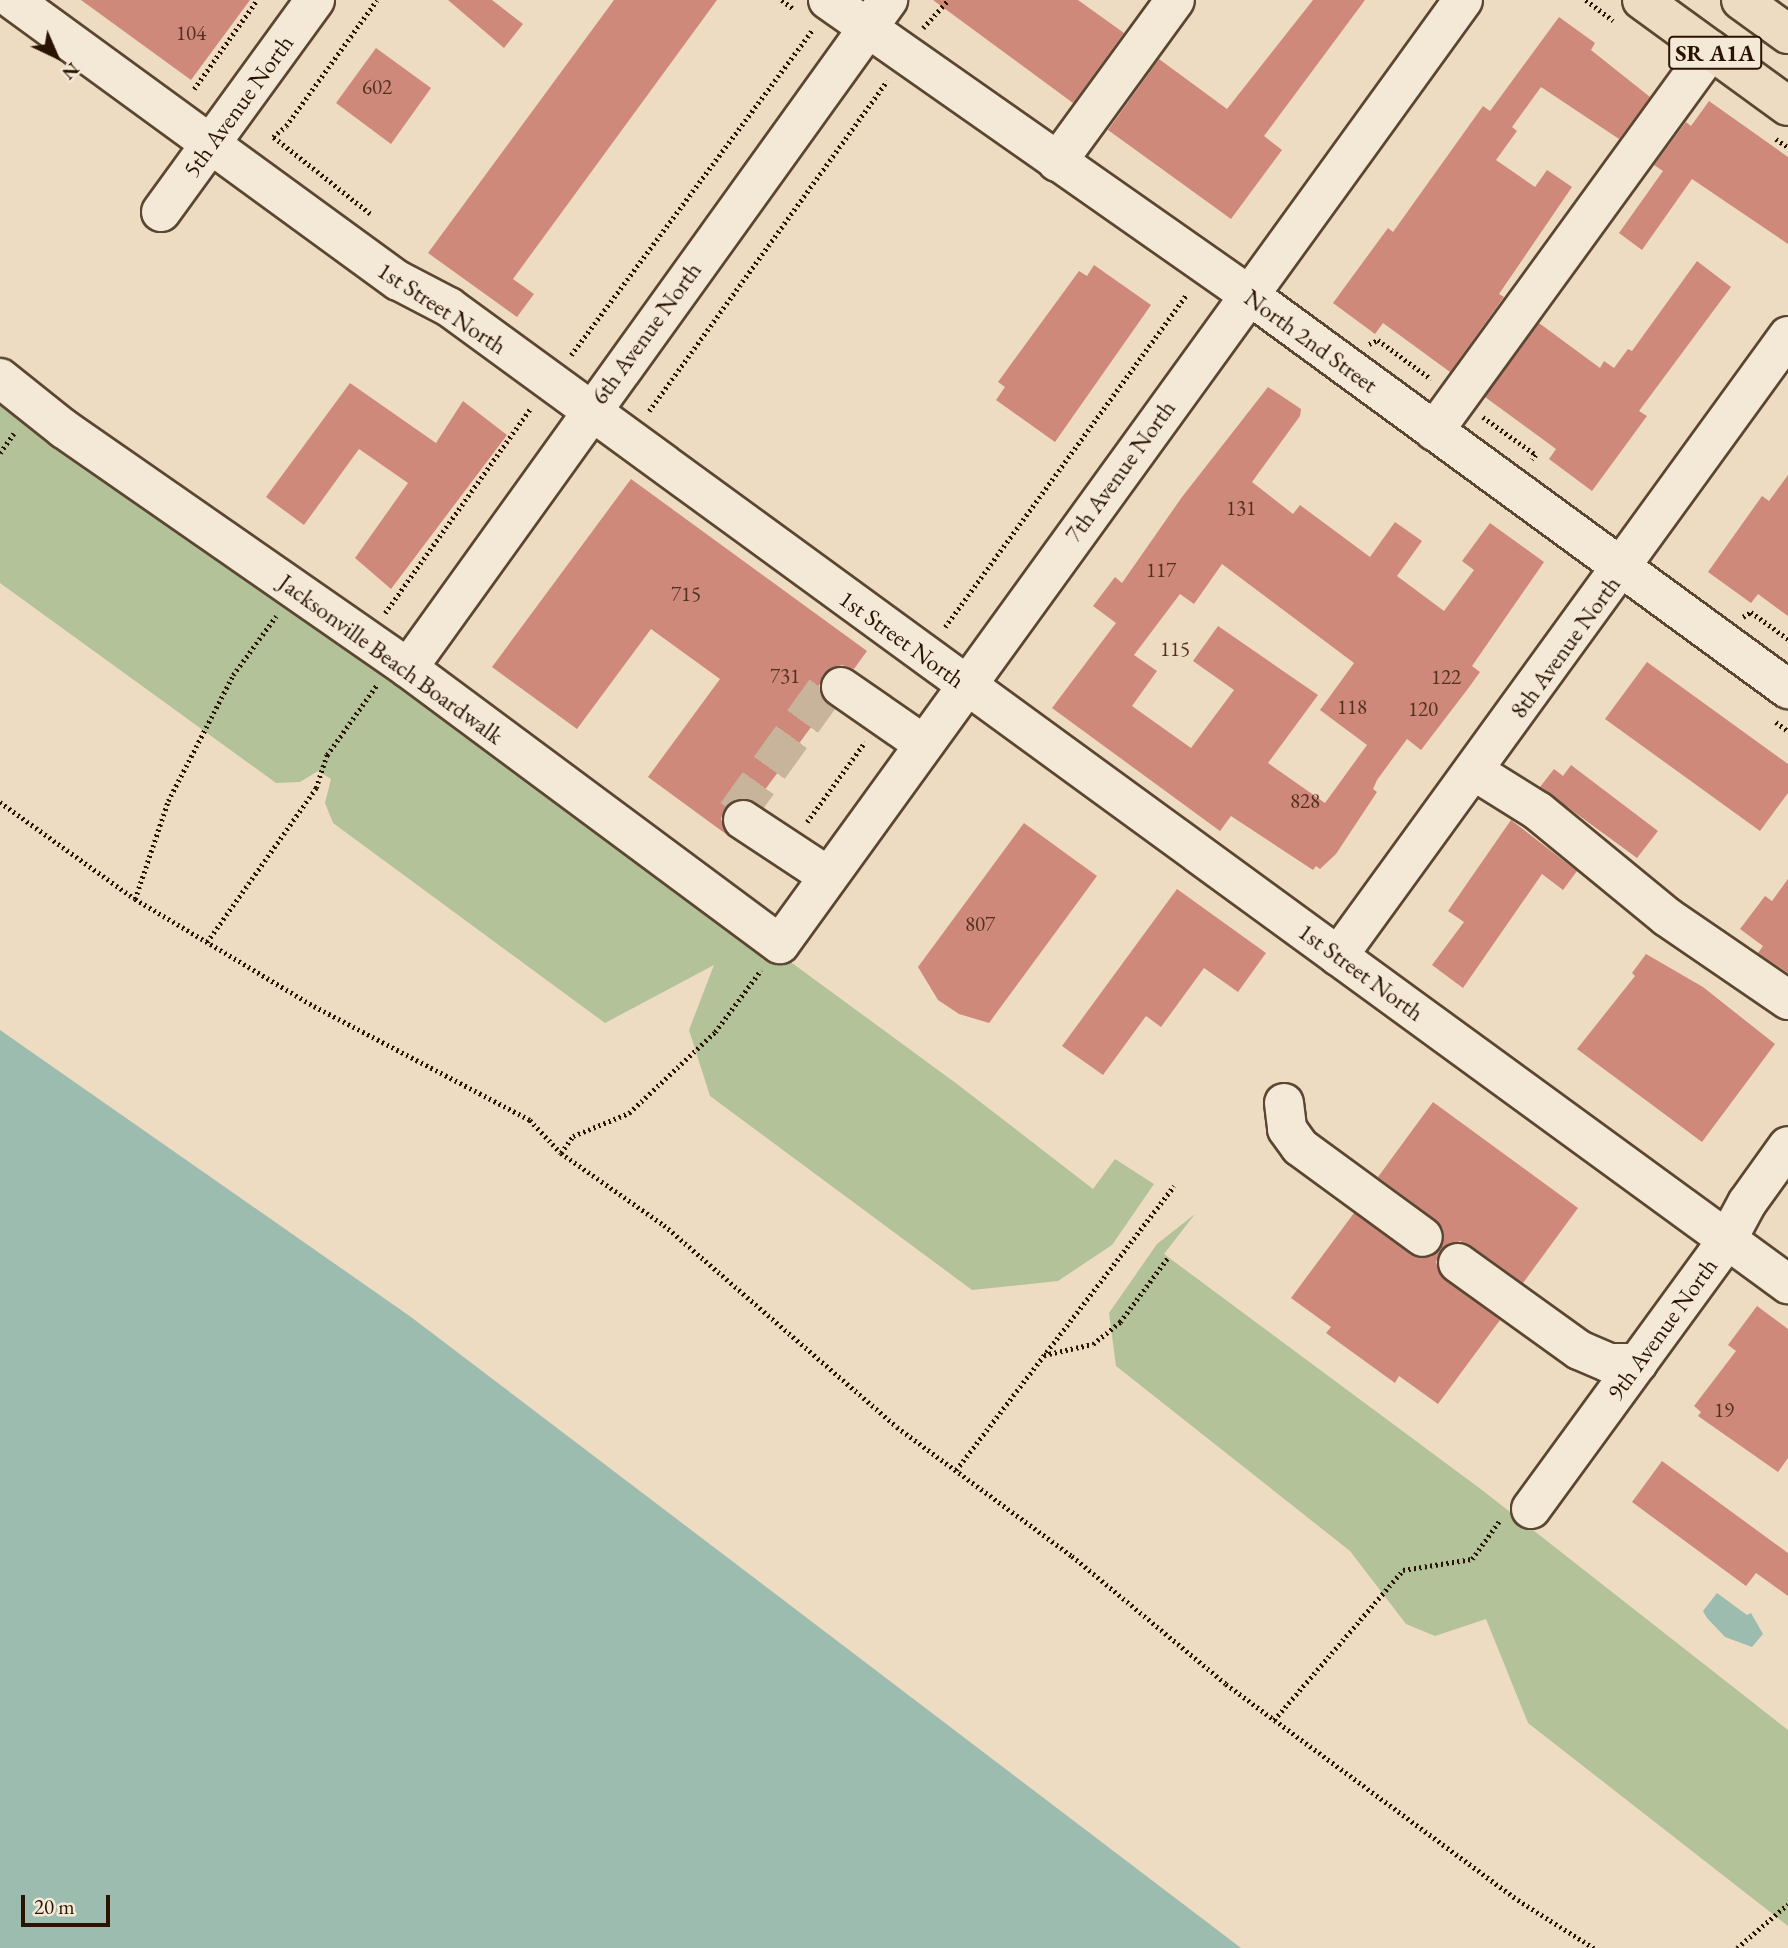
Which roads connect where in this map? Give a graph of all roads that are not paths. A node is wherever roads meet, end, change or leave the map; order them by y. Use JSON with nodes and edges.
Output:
{"nodes":[{"id":1,"x":13,"y":0,"type":"edge"},
{"id":2,"x":315,"y":0,"type":"edge"},
{"id":3,"x":1175,"y":0,"type":"edge"},
{"id":4,"x":1462,"y":0,"type":"edge"},
{"id":5,"x":1642,"y":0,"type":"edge"},
{"id":6,"x":1741,"y":0,"type":"edge"},
{"id":7,"x":831,"y":2,"type":"edge"},
{"id":8,"x":878,"y":14,"type":"edge"},
{"id":9,"x":1788,"y":34,"type":"edge"},
{"id":10,"x":1711,"y":50,"type":"junction"},
{"id":11,"x":1788,"y":106,"type":"edge"},
{"id":12,"x":212,"y":143,"type":"junction"},
{"id":13,"x":1058,"y":162,"type":"junction"},
{"id":14,"x":161,"y":212,"type":"dead end"},
{"id":15,"x":1249,"y":295,"type":"junction"},
{"id":16,"x":1788,"y":336,"type":"edge"},
{"id":17,"x":0,"y":378,"type":"edge"},
{"id":18,"x":590,"y":411,"type":"junction"},
{"id":19,"x":1434,"y":431,"type":"junction"},
{"id":20,"x":1622,"y":569,"type":"junction"},
{"id":21,"x":390,"y":655,"type":"junction"},
{"id":22,"x":964,"y":684,"type":"junction"},
{"id":23,"x":841,"y":687,"type":"dead end"},
{"id":24,"x":1788,"y":689,"type":"edge"},
{"id":25,"x":922,"y":743,"type":"junction"},
{"id":26,"x":1474,"y":771,"type":"junction"},
{"id":27,"x":743,"y":820,"type":"dead end"},
{"id":28,"x":828,"y":876,"type":"junction"},
{"id":29,"x":780,"y":944,"type":"joint"},
{"id":30,"x":1338,"y":956,"type":"junction"},
{"id":31,"x":1788,"y":1000,"type":"edge"},
{"id":32,"x":1284,"y":1103,"type":"dead end"},
{"id":33,"x":1788,"y":1146,"type":"edge"},
{"id":34,"x":1423,"y":1237,"type":"dead end"},
{"id":35,"x":1727,"y":1240,"type":"junction"},
{"id":36,"x":1458,"y":1263,"type":"dead end"},
{"id":37,"x":1788,"y":1284,"type":"edge"},
{"id":38,"x":1638,"y":1363,"type":"junction"},
{"id":39,"x":1519,"y":1510,"type":"road end"}],
"edges":[{"from":1,"to":12,"type":"street","name":"1st Street North"},
{"from":2,"to":12,"type":"street","name":"5th Avenue North"},
{"from":3,"to":13,"type":"street"},
{"from":4,"to":15,"type":"street","name":"7th Avenue North"},
{"from":5,"to":10,"type":"main road","number":"SR A1A"},
{"from":6,"to":9,"type":"main road","number":"SR A1A"},
{"from":7,"to":8,"type":"street","name":"North 2nd Street"},
{"from":8,"to":13,"type":"street","name":"North 2nd Street"},
{"from":8,"to":18,"type":"street","name":"6th Avenue North"},
{"from":10,"to":11,"type":"main road","number":"SR A1A"},
{"from":10,"to":19,"type":"street"},
{"from":12,"to":14,"type":"street","name":"5th Avenue North"},
{"from":12,"to":18,"type":"street","name":"1st Street North"},
{"from":13,"to":15,"type":"street","name":"North 2nd Street"},
{"from":15,"to":19,"type":"street","name":"North 2nd Street"},
{"from":15,"to":22,"type":"street","name":"7th Avenue North"},
{"from":16,"to":20,"type":"street","name":"8th Avenue North"},
{"from":17,"to":21,"type":"street","name":"Jacksonville Beach Boardwalk"},
{"from":18,"to":21,"type":"street","name":"6th Avenue North"},
{"from":18,"to":22,"type":"street","name":"1st Street North"},
{"from":19,"to":20,"type":"street","name":"North 2nd Street"},
{"from":20,"to":24,"type":"street","name":"North 2nd Street"},
{"from":20,"to":26,"type":"street","name":"8th Avenue North"},
{"from":21,"to":29,"type":"street","name":"Jacksonville Beach Boardwalk"},
{"from":22,"to":25,"type":"street","name":"7th Avenue North"},
{"from":22,"to":30,"type":"street","name":"1st Street North"},
{"from":23,"to":25,"type":"street"},
{"from":25,"to":28,"type":"street","name":"7th Avenue North"},
{"from":26,"to":30,"type":"street","name":"8th Avenue North"},
{"from":26,"to":31,"type":"street"},
{"from":27,"to":28,"type":"street"},
{"from":28,"to":29,"type":"street","name":"7th Avenue North"},
{"from":30,"to":35,"type":"street","name":"1st Street North"},
{"from":32,"to":34,"type":"street"},
{"from":33,"to":35,"type":"street","name":"9th Avenue North"},
{"from":35,"to":37,"type":"street","name":"1st Street North"},
{"from":35,"to":38,"type":"street","name":"9th Avenue North"},
{"from":36,"to":38,"type":"street"},
{"from":38,"to":39,"type":"street","name":"9th Avenue North"}]}
